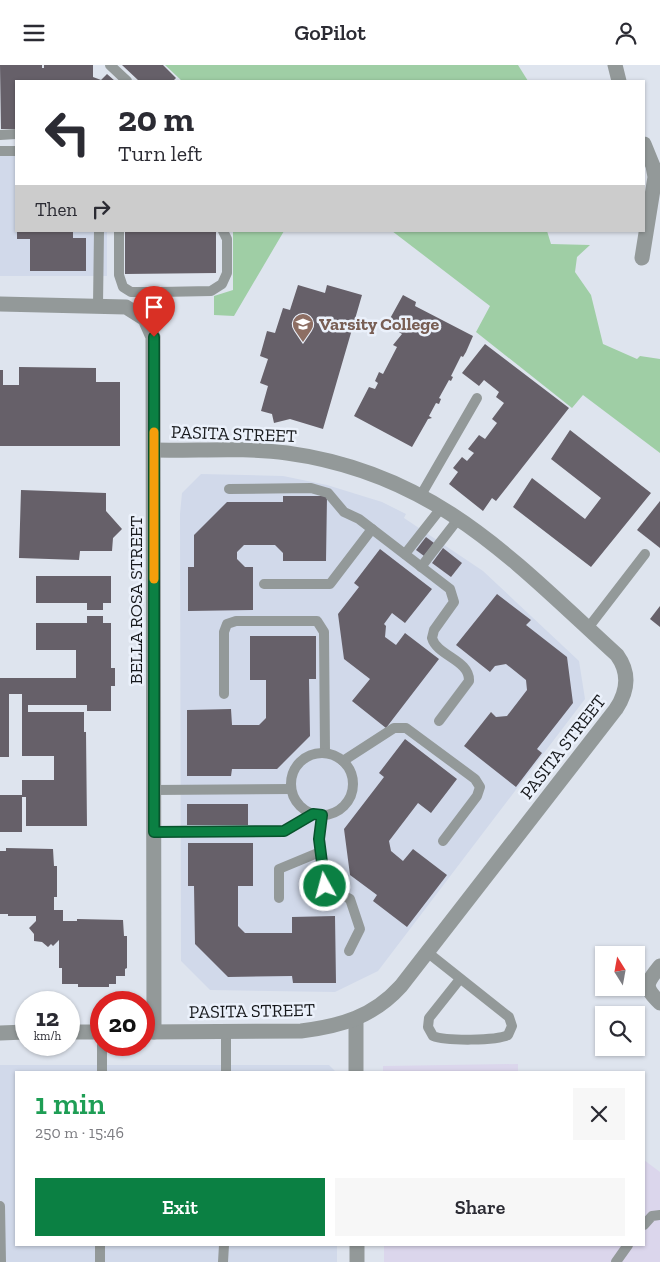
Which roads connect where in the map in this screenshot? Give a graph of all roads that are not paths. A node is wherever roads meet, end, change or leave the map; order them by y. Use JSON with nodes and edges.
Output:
{"nodes":[{"id":1,"x":110,"y":65,"type":"edge"},
{"id":2,"x":615,"y":65,"type":"edge"},
{"id":3,"x":126,"y":80,"type":"edge"},
{"id":4,"x":619,"y":80,"type":"edge"},
{"id":5,"x":0,"y":135,"type":"edge"},
{"id":6,"x":15,"y":135,"type":"edge"},
{"id":7,"x":645,"y":146,"type":"edge"},
{"id":8,"x":0,"y":151,"type":"edge"},
{"id":9,"x":15,"y":151,"type":"edge"},
{"id":10,"x":98,"y":232,"type":"edge"},
{"id":11,"x":119,"y":232,"type":"edge"},
{"id":12,"x":224,"y":232,"type":"edge"},
{"id":13,"x":642,"y":258,"type":"dead end"},
{"id":14,"x":160,"y":292,"type":"junction"},
{"id":15,"x":0,"y":304,"type":"edge"},
{"id":16,"x":98,"y":305,"type":"junction"},
{"id":17,"x":145,"y":319,"type":"junction"},
{"id":18,"x":478,"y":398,"type":"dead end"},
{"id":19,"x":154,"y":450,"type":"junction"},
{"id":20,"x":229,"y":489,"type":"dead end"},
{"id":21,"x":420,"y":495,"type":"junction"},
{"id":22,"x":442,"y":507,"type":"junction"},
{"id":23,"x":459,"y":518,"type":"junction"},
{"id":24,"x":372,"y":529,"type":"junction"},
{"id":25,"x":405,"y":554,"type":"junction"},
{"id":26,"x":645,"y":554,"type":"dead end"},
{"id":27,"x":421,"y":567,"type":"junction"},
{"id":28,"x":264,"y":584,"type":"dead end"},
{"id":29,"x":588,"y":629,"type":"junction"},
{"id":30,"x":224,"y":694,"type":"dead end"},
{"id":31,"x":439,"y":721,"type":"dead end"},
{"id":32,"x":325,"y":753,"type":"junction"},
{"id":33,"x":342,"y":761,"type":"junction"},
{"id":34,"x":291,"y":789,"type":"junction"},
{"id":35,"x":154,"y":790,"type":"junction"},
{"id":36,"x":318,"y":814,"type":"junction"},
{"id":37,"x":154,"y":832,"type":"junction"},
{"id":38,"x":442,"y":841,"type":"dead end"},
{"id":39,"x":320,"y":852,"type":"junction"},
{"id":40,"x":279,"y":898,"type":"dead end"},
{"id":41,"x":349,"y":951,"type":"dead end"},
{"id":42,"x":427,"y":953,"type":"junction"},
{"id":43,"x":660,"y":966,"type":"edge"},
{"id":44,"x":460,"y":979,"type":"junction"},
{"id":45,"x":150,"y":991,"type":"edge"},
{"id":46,"x":660,"y":1003,"type":"edge"},
{"id":47,"x":356,"y":1020,"type":"junction"},
{"id":48,"x":226,"y":1031,"type":"junction"},
{"id":49,"x":15,"y":1032,"type":"edge"},
{"id":50,"x":155,"y":1032,"type":"edge"},
{"id":51,"x":0,"y":1033,"type":"edge"},
{"id":52,"x":102,"y":1056,"type":"edge"},
{"id":53,"x":102,"y":1071,"type":"edge"},
{"id":54,"x":226,"y":1071,"type":"edge"},
{"id":55,"x":356,"y":1071,"type":"edge"},
{"id":56,"x":0,"y":1206,"type":"edge"},
{"id":57,"x":660,"y":1215,"type":"edge"},
{"id":58,"x":645,"y":1224,"type":"edge"},
{"id":59,"x":100,"y":1246,"type":"edge"},
{"id":60,"x":224,"y":1246,"type":"edge"},
{"id":61,"x":357,"y":1246,"type":"edge"},
{"id":62,"x":627,"y":1246,"type":"edge"},
{"id":63,"x":1,"y":1262,"type":"edge"},
{"id":64,"x":100,"y":1262,"type":"edge"},
{"id":65,"x":224,"y":1262,"type":"edge"},
{"id":66,"x":358,"y":1262,"type":"edge"},
{"id":67,"x":616,"y":1262,"type":"edge"}],
"edges":[{"from":1,"to":3,"type":"lane"},
{"from":2,"to":4,"type":"street"},
{"from":5,"to":6,"type":"lane"},
{"from":7,"to":13,"type":"street"},
{"from":8,"to":9,"type":"lane"},
{"from":10,"to":16,"type":"lane"},
{"from":11,"to":14,"type":"lane"},
{"from":12,"to":14,"type":"lane"},
{"from":14,"to":17,"type":"lane"},
{"from":15,"to":16,"type":"street"},
{"from":16,"to":17,"type":"street"},
{"from":17,"to":19,"type":"street","name":"BELLA ROSA STREET"},
{"from":18,"to":21,"type":"lane"},
{"from":19,"to":21,"type":"street","name":"PASITA STREET"},
{"from":19,"to":35,"type":"street","name":"BELLA ROSA STREET"},
{"from":20,"to":24,"type":"lane"},
{"from":21,"to":22,"type":"street","name":"PASITA STREET"},
{"from":22,"to":23,"type":"street","name":"PASITA STREET"},
{"from":22,"to":25,"type":"lane"},
{"from":23,"to":27,"type":"lane"},
{"from":23,"to":29,"type":"street","name":"PASITA STREET"},
{"from":24,"to":25,"type":"lane"},
{"from":24,"to":28,"type":"lane"},
{"from":25,"to":27,"type":"lane"},
{"from":26,"to":29,"type":"lane"},
{"from":27,"to":31,"type":"lane"},
{"from":29,"to":42,"type":"street","name":"PASITA STREET"},
{"from":30,"to":32,"type":"lane"},
{"from":32,"to":33,"type":"lane"},
{"from":32,"to":34,"type":"lane"},
{"from":33,"to":36,"type":"lane"},
{"from":33,"to":38,"type":"lane"},
{"from":34,"to":35,"type":"lane"},
{"from":34,"to":36,"type":"lane"},
{"from":35,"to":37,"type":"street","name":"BELLA ROSA STREET"},
{"from":36,"to":37,"type":"lane"},
{"from":36,"to":39,"type":"lane"},
{"from":37,"to":45,"type":"street","name":"BELLA ROSA STREET"},
{"from":39,"to":40,"type":"lane"},
{"from":39,"to":41,"type":"lane"},
{"from":42,"to":44,"type":"lane"},
{"from":42,"to":47,"type":"street","name":"PASITA STREET"},
{"from":43,"to":46,"type":"street"},
{"from":44,"to":44,"type":"lane"},
{"from":47,"to":48,"type":"street","name":"PASITA STREET"},
{"from":47,"to":55,"type":"street"},
{"from":48,"to":50,"type":"street","name":"PASITA STREET"},
{"from":48,"to":54,"type":"lane"},
{"from":49,"to":51,"type":"street"},
{"from":52,"to":53,"type":"lane"},
{"from":56,"to":63,"type":"lane"},
{"from":57,"to":58,"type":"lane"},
{"from":59,"to":64,"type":"lane"},
{"from":60,"to":65,"type":"lane"},
{"from":61,"to":66,"type":"street"},
{"from":62,"to":67,"type":"lane"}]}
